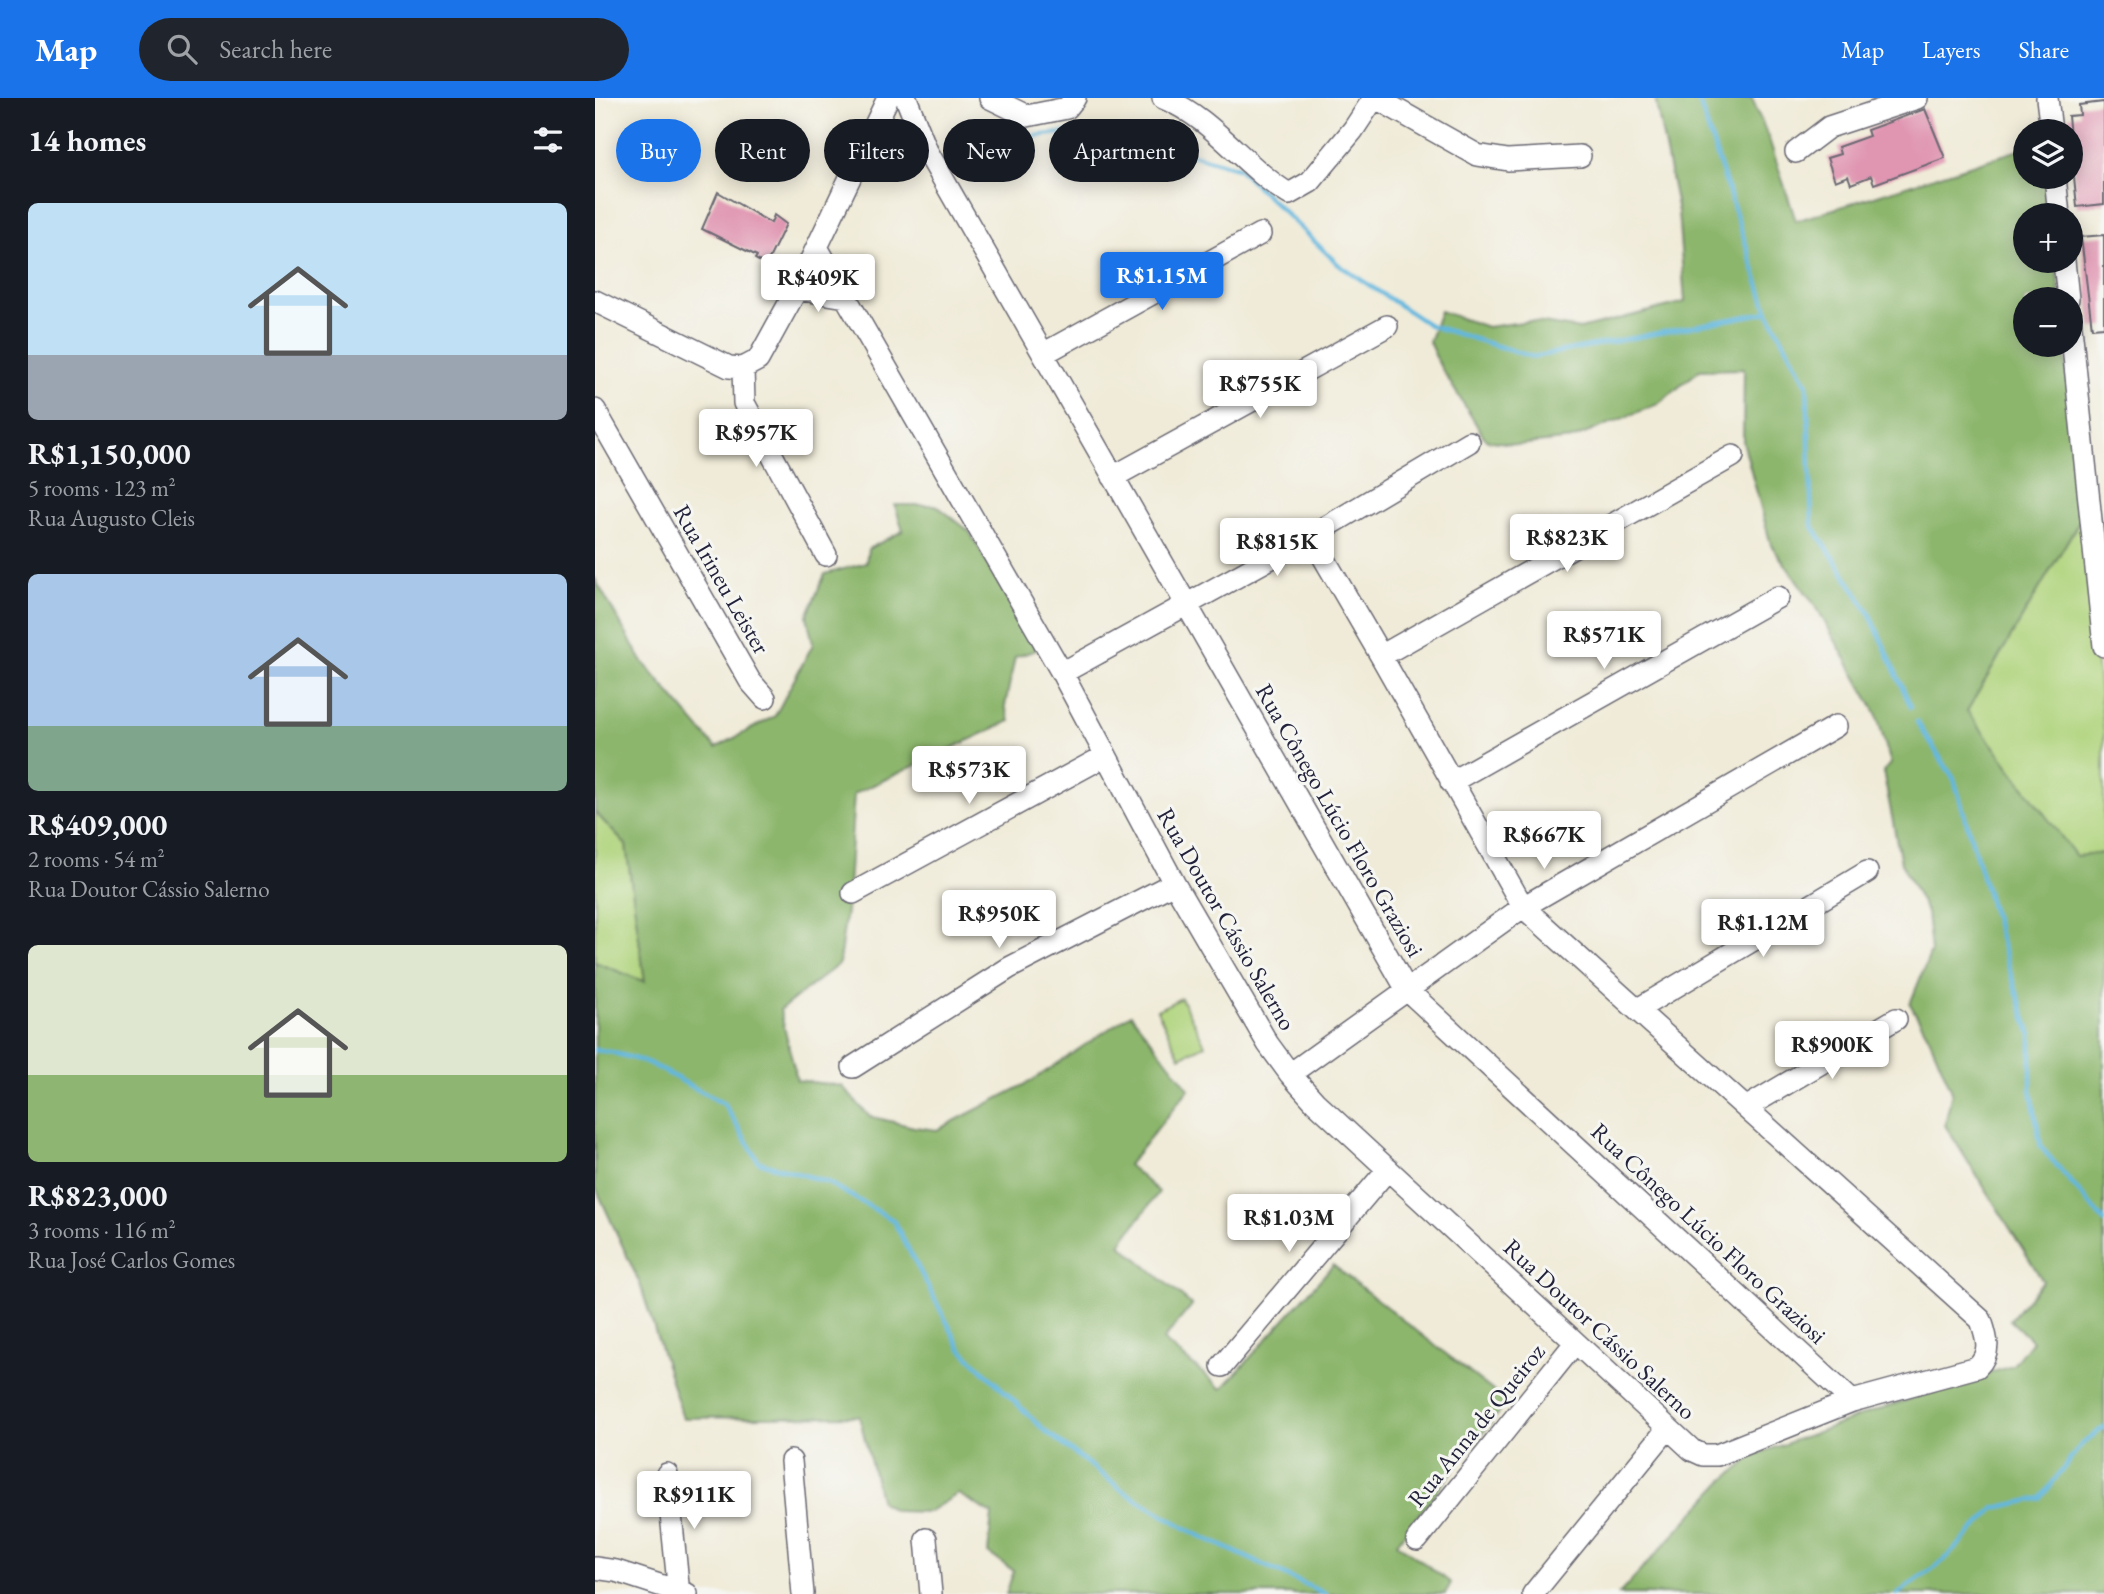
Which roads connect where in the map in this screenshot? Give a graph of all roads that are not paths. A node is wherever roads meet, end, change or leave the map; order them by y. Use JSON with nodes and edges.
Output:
{"nodes":[{"id":1,"x":906,"y":98,"type":"edge"},
{"id":2,"x":990,"y":98,"type":"edge"},
{"id":3,"x":1163,"y":98,"type":"edge"},
{"id":4,"x":1375,"y":98,"type":"edge"},
{"id":5,"x":1917,"y":98,"type":"edge"},
{"id":6,"x":2047,"y":98,"type":"edge"},
{"id":7,"x":1071,"y":103,"type":"edge"},
{"id":8,"x":887,"y":112,"type":"edge"},
{"id":9,"x":914,"y":119,"type":"edge"},
{"id":10,"x":2049,"y":119,"type":"edge"},
{"id":11,"x":1796,"y":152,"type":"dead end"},
{"id":12,"x":929,"y":154,"type":"edge"},
{"id":13,"x":1580,"y":156,"type":"dead end"},
{"id":14,"x":1260,"y":234,"type":"dead end"},
{"id":15,"x":818,"y":249,"type":"junction"},
{"id":16,"x":797,"y":289,"type":"junction"},
{"id":17,"x":846,"y":297,"type":"junction"},
{"id":18,"x":595,"y":301,"type":"edge"},
{"id":19,"x":1387,"y":326,"type":"dead end"},
{"id":20,"x":1043,"y":354,"type":"junction"},
{"id":21,"x":2075,"y":357,"type":"edge"},
{"id":22,"x":743,"y":368,"type":"junction"},
{"id":23,"x":595,"y":410,"type":"edge"},
{"id":24,"x":1469,"y":442,"type":"dead end"},
{"id":25,"x":1733,"y":456,"type":"dead end"},
{"id":26,"x":1113,"y":477,"type":"junction"},
{"id":27,"x":2098,"y":522,"type":"edge"},
{"id":28,"x":1311,"y":536,"type":"junction"},
{"id":29,"x":826,"y":555,"type":"dead end"},
{"id":30,"x":1778,"y":597,"type":"dead end"},
{"id":31,"x":1187,"y":604,"type":"junction"},
{"id":32,"x":2104,"y":646,"type":"edge"},
{"id":33,"x":1381,"y":656,"type":"junction"},
{"id":34,"x":1062,"y":673,"type":"junction"},
{"id":35,"x":765,"y":698,"type":"dead end"},
{"id":36,"x":1836,"y":726,"type":"dead end"},
{"id":37,"x":1105,"y":756,"type":"junction"},
{"id":38,"x":1451,"y":782,"type":"junction"},
{"id":39,"x":1867,"y":872,"type":"dead end"},
{"id":40,"x":1174,"y":883,"type":"junction"},
{"id":41,"x":853,"y":893,"type":"dead end"},
{"id":42,"x":1523,"y":907,"type":"junction"},
{"id":43,"x":1407,"y":990,"type":"junction"},
{"id":44,"x":1638,"y":1009,"type":"junction"},
{"id":45,"x":1896,"y":1019,"type":"dead end"},
{"id":46,"x":853,"y":1067,"type":"dead end"},
{"id":47,"x":1290,"y":1074,"type":"junction"},
{"id":48,"x":1747,"y":1107,"type":"junction"},
{"id":49,"x":1388,"y":1169,"type":"junction"},
{"id":50,"x":1575,"y":1343,"type":"junction"},
{"id":51,"x":1222,"y":1366,"type":"dead end"},
{"id":52,"x":1852,"y":1401,"type":"junction"},
{"id":53,"x":1668,"y":1428,"type":"junction"},
{"id":54,"x":791,"y":1461,"type":"dead end"},
{"id":55,"x":667,"y":1474,"type":"dead end"},
{"id":56,"x":926,"y":1539,"type":"dead end"},
{"id":57,"x":1417,"y":1540,"type":"dead end"},
{"id":58,"x":595,"y":1568,"type":"edge"},
{"id":59,"x":682,"y":1593,"type":"edge"},
{"id":60,"x":803,"y":1594,"type":"edge"},
{"id":61,"x":931,"y":1594,"type":"edge"},
{"id":62,"x":1533,"y":1594,"type":"edge"}],
"edges":[{"from":1,"to":9,"type":"street","name":"Rua Cônego Lúcio Floro Graziosi"},
{"from":2,"to":7,"type":"street"},
{"from":3,"to":4,"type":"street"},
{"from":4,"to":13,"type":"street"},
{"from":5,"to":11,"type":"street"},
{"from":6,"to":10,"type":"street"},
{"from":8,"to":15,"type":"street"},
{"from":12,"to":20,"type":"street","name":"Rua Cônego Lúcio Floro Graziosi"},
{"from":14,"to":20,"type":"street"},
{"from":15,"to":16,"type":"street"},
{"from":15,"to":17,"type":"street","name":"Rua Doutor Cássio Salerno"},
{"from":16,"to":17,"type":"street"},
{"from":16,"to":22,"type":"street"},
{"from":17,"to":34,"type":"street","name":"Rua Doutor Cássio Salerno"},
{"from":18,"to":22,"type":"street"},
{"from":19,"to":26,"type":"street"},
{"from":20,"to":26,"type":"street","name":"Rua Cônego Lúcio Floro Graziosi"},
{"from":21,"to":27,"type":"street"},
{"from":22,"to":29,"type":"street"},
{"from":23,"to":35,"type":"street","name":"Rua Irineu Leister"},
{"from":24,"to":28,"type":"street"},
{"from":25,"to":33,"type":"street"},
{"from":26,"to":31,"type":"street","name":"Rua Cônego Lúcio Floro Graziosi"},
{"from":27,"to":32,"type":"street"},
{"from":28,"to":31,"type":"street"},
{"from":28,"to":33,"type":"street"},
{"from":30,"to":38,"type":"street"},
{"from":31,"to":34,"type":"street"},
{"from":31,"to":43,"type":"street","name":"Rua Cônego Lúcio Floro Graziosi"},
{"from":33,"to":38,"type":"street"},
{"from":34,"to":37,"type":"street","name":"Rua Doutor Cássio Salerno"},
{"from":36,"to":42,"type":"street"},
{"from":37,"to":40,"type":"street","name":"Rua Doutor Cássio Salerno"},
{"from":37,"to":41,"type":"street"},
{"from":38,"to":42,"type":"street"},
{"from":39,"to":44,"type":"street"},
{"from":40,"to":46,"type":"street"},
{"from":40,"to":47,"type":"street","name":"Rua Doutor Cássio Salerno"},
{"from":42,"to":43,"type":"street"},
{"from":42,"to":44,"type":"street"},
{"from":43,"to":47,"type":"street"},
{"from":43,"to":52,"type":"street","name":"Rua Cônego Lúcio Floro Graziosi"},
{"from":44,"to":48,"type":"street"},
{"from":45,"to":48,"type":"street"},
{"from":47,"to":49,"type":"street","name":"Rua Doutor Cássio Salerno"},
{"from":48,"to":52,"type":"street"},
{"from":49,"to":50,"type":"street","name":"Rua Doutor Cássio Salerno"},
{"from":49,"to":51,"type":"street"},
{"from":50,"to":53,"type":"street","name":"Rua Doutor Cássio Salerno"},
{"from":50,"to":57,"type":"street","name":"Rua Anna de Queiroz"},
{"from":52,"to":53,"type":"street","name":"Rua Doutor Cássio Salerno"},
{"from":53,"to":62,"type":"street"},
{"from":54,"to":60,"type":"street"},
{"from":55,"to":59,"type":"street"},
{"from":56,"to":61,"type":"street"},
{"from":58,"to":59,"type":"street"}]}
